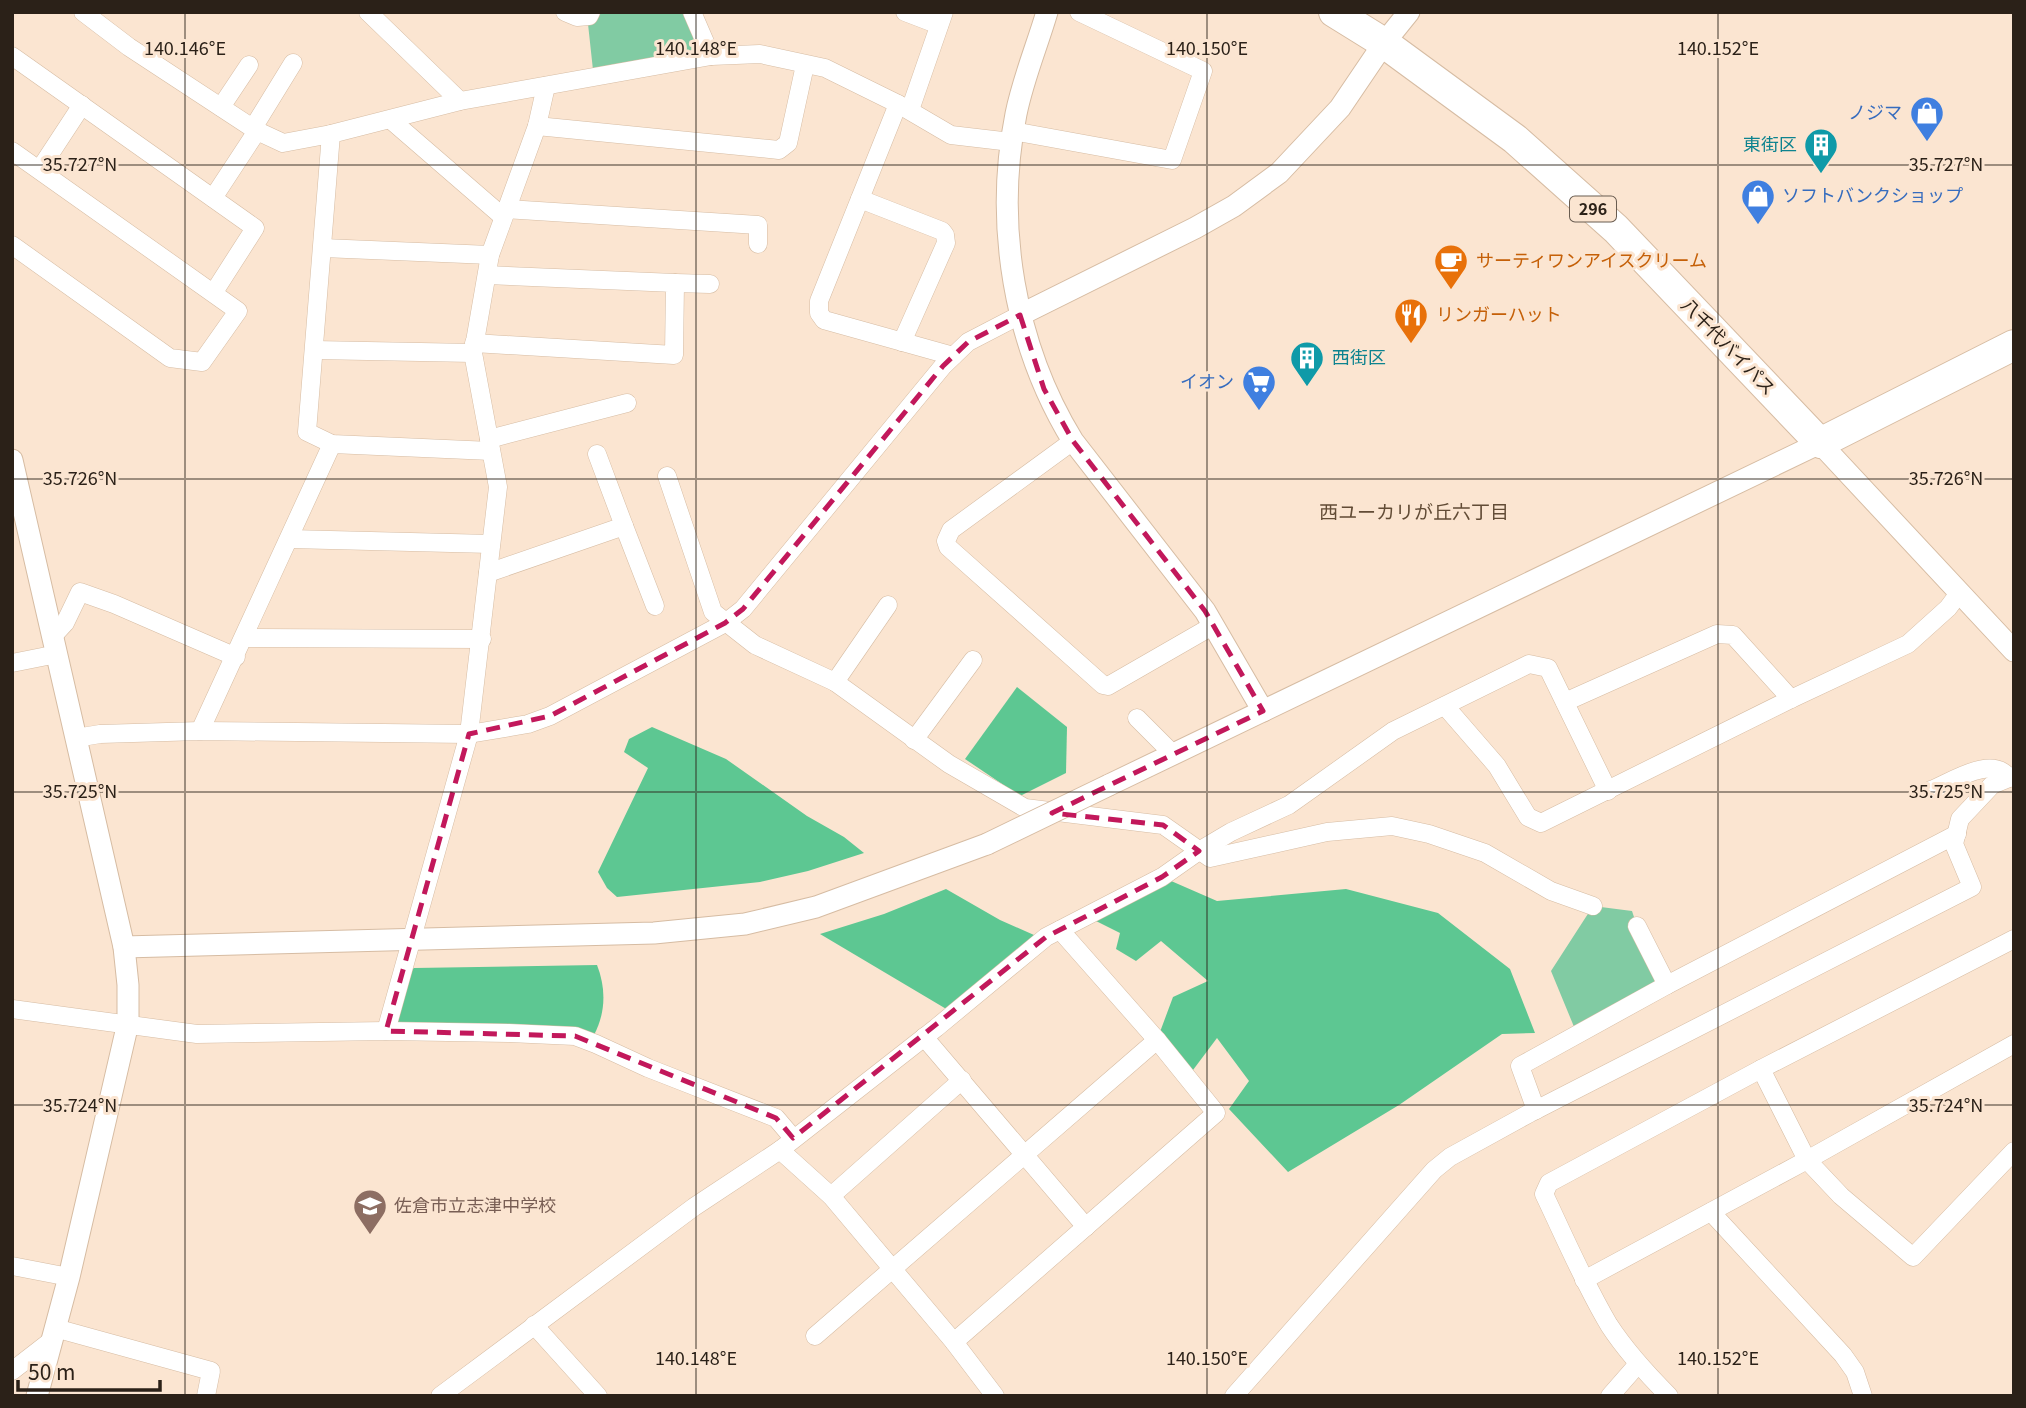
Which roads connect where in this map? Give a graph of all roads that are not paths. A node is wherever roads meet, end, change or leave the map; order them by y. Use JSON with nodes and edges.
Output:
{"nodes":[{"id":1,"x":83,"y":12,"type":"edge"},
{"id":2,"x":368,"y":12,"type":"edge"},
{"id":3,"x":565,"y":12,"type":"edge"},
{"id":4,"x":592,"y":12,"type":"edge"},
{"id":5,"x":692,"y":12,"type":"edge"},
{"id":6,"x":905,"y":12,"type":"edge"},
{"id":7,"x":1047,"y":12,"type":"edge"},
{"id":8,"x":1079,"y":12,"type":"edge"},
{"id":9,"x":1334,"y":12,"type":"edge"},
{"id":10,"x":1409,"y":12,"type":"edge"},
{"id":11,"x":942,"y":18,"type":"edge"},
{"id":12,"x":1384,"y":43,"type":"junction"},
{"id":13,"x":12,"y":56,"type":"edge"},
{"id":14,"x":711,"y":56,"type":"junction"},
{"id":15,"x":293,"y":63,"type":"dead end"},
{"id":16,"x":249,"y":65,"type":"dead end"},
{"id":17,"x":806,"y":65,"type":"junction"},
{"id":18,"x":546,"y":86,"type":"junction"},
{"id":19,"x":460,"y":102,"type":"junction"},
{"id":20,"x":82,"y":105,"type":"junction"},
{"id":21,"x":221,"y":107,"type":"junction"},
{"id":22,"x":904,"y":107,"type":"junction"},
{"id":23,"x":391,"y":120,"type":"junction"},
{"id":24,"x":537,"y":126,"type":"junction"},
{"id":25,"x":255,"y":129,"type":"junction"},
{"id":26,"x":331,"y":134,"type":"junction"},
{"id":27,"x":1012,"y":136,"type":"junction"},
{"id":28,"x":12,"y":151,"type":"edge"},
{"id":29,"x":40,"y":169,"type":"junction"},
{"id":30,"x":213,"y":198,"type":"junction"},
{"id":31,"x":860,"y":199,"type":"junction"},
{"id":32,"x":504,"y":213,"type":"junction"},
{"id":33,"x":758,"y":244,"type":"dead end"},
{"id":34,"x":12,"y":245,"type":"edge"},
{"id":35,"x":323,"y":248,"type":"junction"},
{"id":36,"x":490,"y":255,"type":"junction"},
{"id":37,"x":486,"y":275,"type":"junction"},
{"id":38,"x":675,"y":283,"type":"junction"},
{"id":39,"x":710,"y":284,"type":"dead end"},
{"id":40,"x":214,"y":292,"type":"junction"},
{"id":41,"x":1020,"y":315,"type":"junction"},
{"id":42,"x":902,"y":342,"type":"junction"},
{"id":43,"x":2014,"y":345,"type":"edge"},
{"id":44,"x":473,"y":348,"type":"junction"},
{"id":45,"x":314,"y":350,"type":"junction"},
{"id":46,"x":953,"y":356,"type":"junction"},
{"id":47,"x":627,"y":402,"type":"dead end"},
{"id":48,"x":1073,"y":441,"type":"junction"},
{"id":49,"x":1820,"y":443,"type":"junction"},
{"id":50,"x":332,"y":444,"type":"junction"},
{"id":51,"x":490,"y":445,"type":"junction"},
{"id":52,"x":597,"y":454,"type":"dead end"},
{"id":53,"x":12,"y":460,"type":"edge"},
{"id":54,"x":667,"y":476,"type":"dead end"},
{"id":55,"x":624,"y":526,"type":"junction"},
{"id":56,"x":21,"y":529,"type":"edge"},
{"id":57,"x":290,"y":539,"type":"junction"},
{"id":58,"x":491,"y":544,"type":"junction"},
{"id":59,"x":488,"y":573,"type":"junction"},
{"id":60,"x":1960,"y":592,"type":"junction"},
{"id":61,"x":888,"y":605,"type":"dead end"},
{"id":62,"x":655,"y":606,"type":"dead end"},
{"id":63,"x":725,"y":624,"type":"junction"},
{"id":64,"x":1213,"y":625,"type":"junction"},
{"id":65,"x":244,"y":638,"type":"junction"},
{"id":66,"x":482,"y":639,"type":"junction"},
{"id":67,"x":55,"y":645,"type":"junction"},
{"id":68,"x":2014,"y":651,"type":"edge"},
{"id":69,"x":236,"y":657,"type":"junction"},
{"id":70,"x":973,"y":660,"type":"dead end"},
{"id":71,"x":12,"y":663,"type":"edge"},
{"id":72,"x":835,"y":682,"type":"junction"},
{"id":73,"x":1791,"y":699,"type":"junction"},
{"id":74,"x":1565,"y":702,"type":"junction"},
{"id":75,"x":1444,"y":706,"type":"junction"},
{"id":76,"x":1263,"y":711,"type":"junction"},
{"id":77,"x":1137,"y":718,"type":"dead end"},
{"id":78,"x":200,"y":731,"type":"junction"},
{"id":79,"x":469,"y":734,"type":"junction"},
{"id":80,"x":76,"y":738,"type":"junction"},
{"id":81,"x":914,"y":740,"type":"junction"},
{"id":82,"x":1173,"y":754,"type":"junction"},
{"id":83,"x":2012,"y":777,"type":"edge"},
{"id":84,"x":1931,"y":790,"type":"dead end"},
{"id":85,"x":1608,"y":791,"type":"junction"},
{"id":86,"x":1956,"y":834,"type":"junction"},
{"id":87,"x":1199,"y":851,"type":"junction"},
{"id":88,"x":1594,"y":906,"type":"dead end"},
{"id":89,"x":1637,"y":926,"type":"dead end"},
{"id":90,"x":1060,"y":930,"type":"junction"},
{"id":91,"x":2014,"y":939,"type":"edge"},
{"id":92,"x":412,"y":940,"type":"junction"},
{"id":93,"x":124,"y":947,"type":"junction"},
{"id":94,"x":1667,"y":985,"type":"junction"},
{"id":95,"x":12,"y":1009,"type":"edge"},
{"id":96,"x":128,"y":1023,"type":"junction"},
{"id":97,"x":386,"y":1031,"type":"junction"},
{"id":98,"x":924,"y":1037,"type":"junction"},
{"id":99,"x":1157,"y":1040,"type":"junction"},
{"id":100,"x":2014,"y":1044,"type":"edge"},
{"id":101,"x":1761,"y":1069,"type":"junction"},
{"id":102,"x":962,"y":1080,"type":"junction"},
{"id":103,"x":1536,"y":1110,"type":"junction"},
{"id":104,"x":787,"y":1144,"type":"junction"},
{"id":105,"x":2014,"y":1151,"type":"edge"},
{"id":106,"x":1025,"y":1153,"type":"junction"},
{"id":107,"x":1807,"y":1160,"type":"junction"},
{"id":108,"x":831,"y":1196,"type":"junction"},
{"id":109,"x":1710,"y":1212,"type":"junction"},
{"id":110,"x":1086,"y":1227,"type":"junction"},
{"id":111,"x":12,"y":1266,"type":"edge"},
{"id":112,"x":892,"y":1268,"type":"junction"},
{"id":113,"x":68,"y":1277,"type":"junction"},
{"id":114,"x":1584,"y":1280,"type":"junction"},
{"id":115,"x":534,"y":1325,"type":"junction"},
{"id":116,"x":54,"y":1334,"type":"junction"},
{"id":117,"x":815,"y":1336,"type":"dead end"},
{"id":118,"x":954,"y":1342,"type":"junction"},
{"id":119,"x":1639,"y":1364,"type":"junction"},
{"id":120,"x":12,"y":1371,"type":"edge"},
{"id":121,"x":37,"y":1396,"type":"edge"},
{"id":122,"x":206,"y":1396,"type":"edge"},
{"id":123,"x":440,"y":1396,"type":"edge"},
{"id":124,"x":598,"y":1396,"type":"edge"},
{"id":125,"x":995,"y":1396,"type":"edge"},
{"id":126,"x":1234,"y":1396,"type":"edge"},
{"id":127,"x":1611,"y":1396,"type":"edge"},
{"id":128,"x":1669,"y":1396,"type":"edge"},
{"id":129,"x":1863,"y":1396,"type":"edge"}],
"edges":[{"from":1,"to":21,"type":"street"},
{"from":2,"to":19,"type":"street"},
{"from":3,"to":4,"type":"street"},
{"from":5,"to":14,"type":"street"},
{"from":6,"to":11,"type":"street"},
{"from":7,"to":27,"type":"street"},
{"from":8,"to":27,"type":"street"},
{"from":9,"to":12,"type":"highway","name":"八千代バイパス","number":"296"},
{"from":10,"to":12,"type":"street"},
{"from":11,"to":22,"type":"street"},
{"from":12,"to":41,"type":"street"},
{"from":12,"to":49,"type":"highway","name":"八千代バイパス","number":"296"},
{"from":13,"to":20,"type":"street"},
{"from":14,"to":17,"type":"street"},
{"from":14,"to":18,"type":"street"},
{"from":15,"to":25,"type":"street"},
{"from":16,"to":21,"type":"street"},
{"from":17,"to":22,"type":"street"},
{"from":17,"to":24,"type":"street"},
{"from":18,"to":19,"type":"street"},
{"from":18,"to":24,"type":"street"},
{"from":19,"to":23,"type":"street"},
{"from":20,"to":29,"type":"street"},
{"from":20,"to":30,"type":"street"},
{"from":21,"to":25,"type":"street"},
{"from":22,"to":27,"type":"street"},
{"from":22,"to":31,"type":"street"},
{"from":23,"to":26,"type":"street"},
{"from":23,"to":32,"type":"street"},
{"from":24,"to":32,"type":"street"},
{"from":25,"to":26,"type":"street"},
{"from":25,"to":30,"type":"street"},
{"from":26,"to":35,"type":"street"},
{"from":27,"to":41,"type":"street"},
{"from":28,"to":29,"type":"street"},
{"from":29,"to":40,"type":"street"},
{"from":30,"to":40,"type":"street"},
{"from":31,"to":42,"type":"street"},
{"from":31,"to":42,"type":"street"},
{"from":32,"to":33,"type":"street"},
{"from":32,"to":36,"type":"street"},
{"from":34,"to":40,"type":"street"},
{"from":35,"to":36,"type":"street"},
{"from":35,"to":45,"type":"street"},
{"from":36,"to":37,"type":"street"},
{"from":37,"to":38,"type":"street"},
{"from":37,"to":44,"type":"street"},
{"from":38,"to":39,"type":"street"},
{"from":38,"to":44,"type":"street"},
{"from":41,"to":46,"type":"street"},
{"from":41,"to":48,"type":"street"},
{"from":42,"to":46,"type":"street"},
{"from":43,"to":49,"type":"highway"},
{"from":44,"to":45,"type":"street"},
{"from":44,"to":51,"type":"street"},
{"from":45,"to":50,"type":"street"},
{"from":46,"to":63,"type":"street"},
{"from":47,"to":51,"type":"street"},
{"from":48,"to":64,"type":"street"},
{"from":48,"to":64,"type":"street"},
{"from":49,"to":60,"type":"street"},
{"from":49,"to":76,"type":"street"},
{"from":50,"to":51,"type":"street"},
{"from":50,"to":57,"type":"street"},
{"from":51,"to":58,"type":"street"},
{"from":52,"to":55,"type":"street"},
{"from":53,"to":56,"type":"street"},
{"from":54,"to":63,"type":"street"},
{"from":55,"to":59,"type":"street"},
{"from":55,"to":62,"type":"street"},
{"from":56,"to":67,"type":"street"},
{"from":57,"to":58,"type":"street"},
{"from":57,"to":65,"type":"street"},
{"from":58,"to":59,"type":"street"},
{"from":59,"to":66,"type":"street"},
{"from":60,"to":68,"type":"street"},
{"from":60,"to":73,"type":"street"},
{"from":61,"to":72,"type":"street"},
{"from":63,"to":72,"type":"street"},
{"from":63,"to":79,"type":"street"},
{"from":64,"to":76,"type":"street"},
{"from":65,"to":66,"type":"street"},
{"from":65,"to":69,"type":"street"},
{"from":66,"to":79,"type":"street"},
{"from":67,"to":69,"type":"street"},
{"from":67,"to":71,"type":"street"},
{"from":67,"to":80,"type":"street"},
{"from":69,"to":78,"type":"street"},
{"from":70,"to":81,"type":"street"},
{"from":72,"to":81,"type":"street"},
{"from":73,"to":74,"type":"street"},
{"from":73,"to":85,"type":"street"},
{"from":74,"to":75,"type":"street"},
{"from":74,"to":85,"type":"street"},
{"from":75,"to":85,"type":"street"},
{"from":75,"to":87,"type":"street"},
{"from":76,"to":82,"type":"street"},
{"from":77,"to":82,"type":"street"},
{"from":78,"to":79,"type":"street"},
{"from":78,"to":80,"type":"street"},
{"from":79,"to":92,"type":"street"},
{"from":80,"to":93,"type":"street"},
{"from":81,"to":87,"type":"street"},
{"from":82,"to":92,"type":"street","bridge":true},
{"from":83,"to":84,"type":"street"},
{"from":83,"to":86,"type":"street"},
{"from":86,"to":94,"type":"street"},
{"from":86,"to":103,"type":"street"},
{"from":87,"to":88,"type":"street"},
{"from":87,"to":90,"type":"street"},
{"from":89,"to":94,"type":"street"},
{"from":90,"to":98,"type":"street"},
{"from":90,"to":99,"type":"street"},
{"from":91,"to":101,"type":"street"},
{"from":92,"to":93,"type":"street"},
{"from":92,"to":97,"type":"street"},
{"from":93,"to":96,"type":"street"},
{"from":94,"to":103,"type":"street"},
{"from":95,"to":96,"type":"street"},
{"from":96,"to":97,"type":"street"},
{"from":96,"to":113,"type":"street"},
{"from":97,"to":104,"type":"street"},
{"from":98,"to":102,"type":"street"},
{"from":98,"to":104,"type":"street"},
{"from":99,"to":106,"type":"street"},
{"from":99,"to":110,"type":"street"},
{"from":100,"to":107,"type":"street"},
{"from":101,"to":107,"type":"street"},
{"from":101,"to":114,"type":"street"},
{"from":102,"to":106,"type":"street"},
{"from":102,"to":108,"type":"street"},
{"from":103,"to":126,"type":"street"},
{"from":104,"to":108,"type":"street"},
{"from":104,"to":115,"type":"street"},
{"from":105,"to":107,"type":"street"},
{"from":106,"to":110,"type":"street"},
{"from":106,"to":112,"type":"street"},
{"from":107,"to":109,"type":"street"},
{"from":108,"to":112,"type":"street"},
{"from":109,"to":114,"type":"street"},
{"from":109,"to":129,"type":"street"},
{"from":110,"to":118,"type":"street"},
{"from":111,"to":113,"type":"street"},
{"from":112,"to":117,"type":"street"},
{"from":112,"to":118,"type":"street"},
{"from":113,"to":116,"type":"street"},
{"from":114,"to":119,"type":"street"},
{"from":115,"to":123,"type":"street"},
{"from":115,"to":124,"type":"street"},
{"from":116,"to":120,"type":"street"},
{"from":116,"to":121,"type":"street"},
{"from":116,"to":122,"type":"street"},
{"from":118,"to":125,"type":"street"},
{"from":119,"to":127,"type":"street"},
{"from":119,"to":128,"type":"street"}]}
